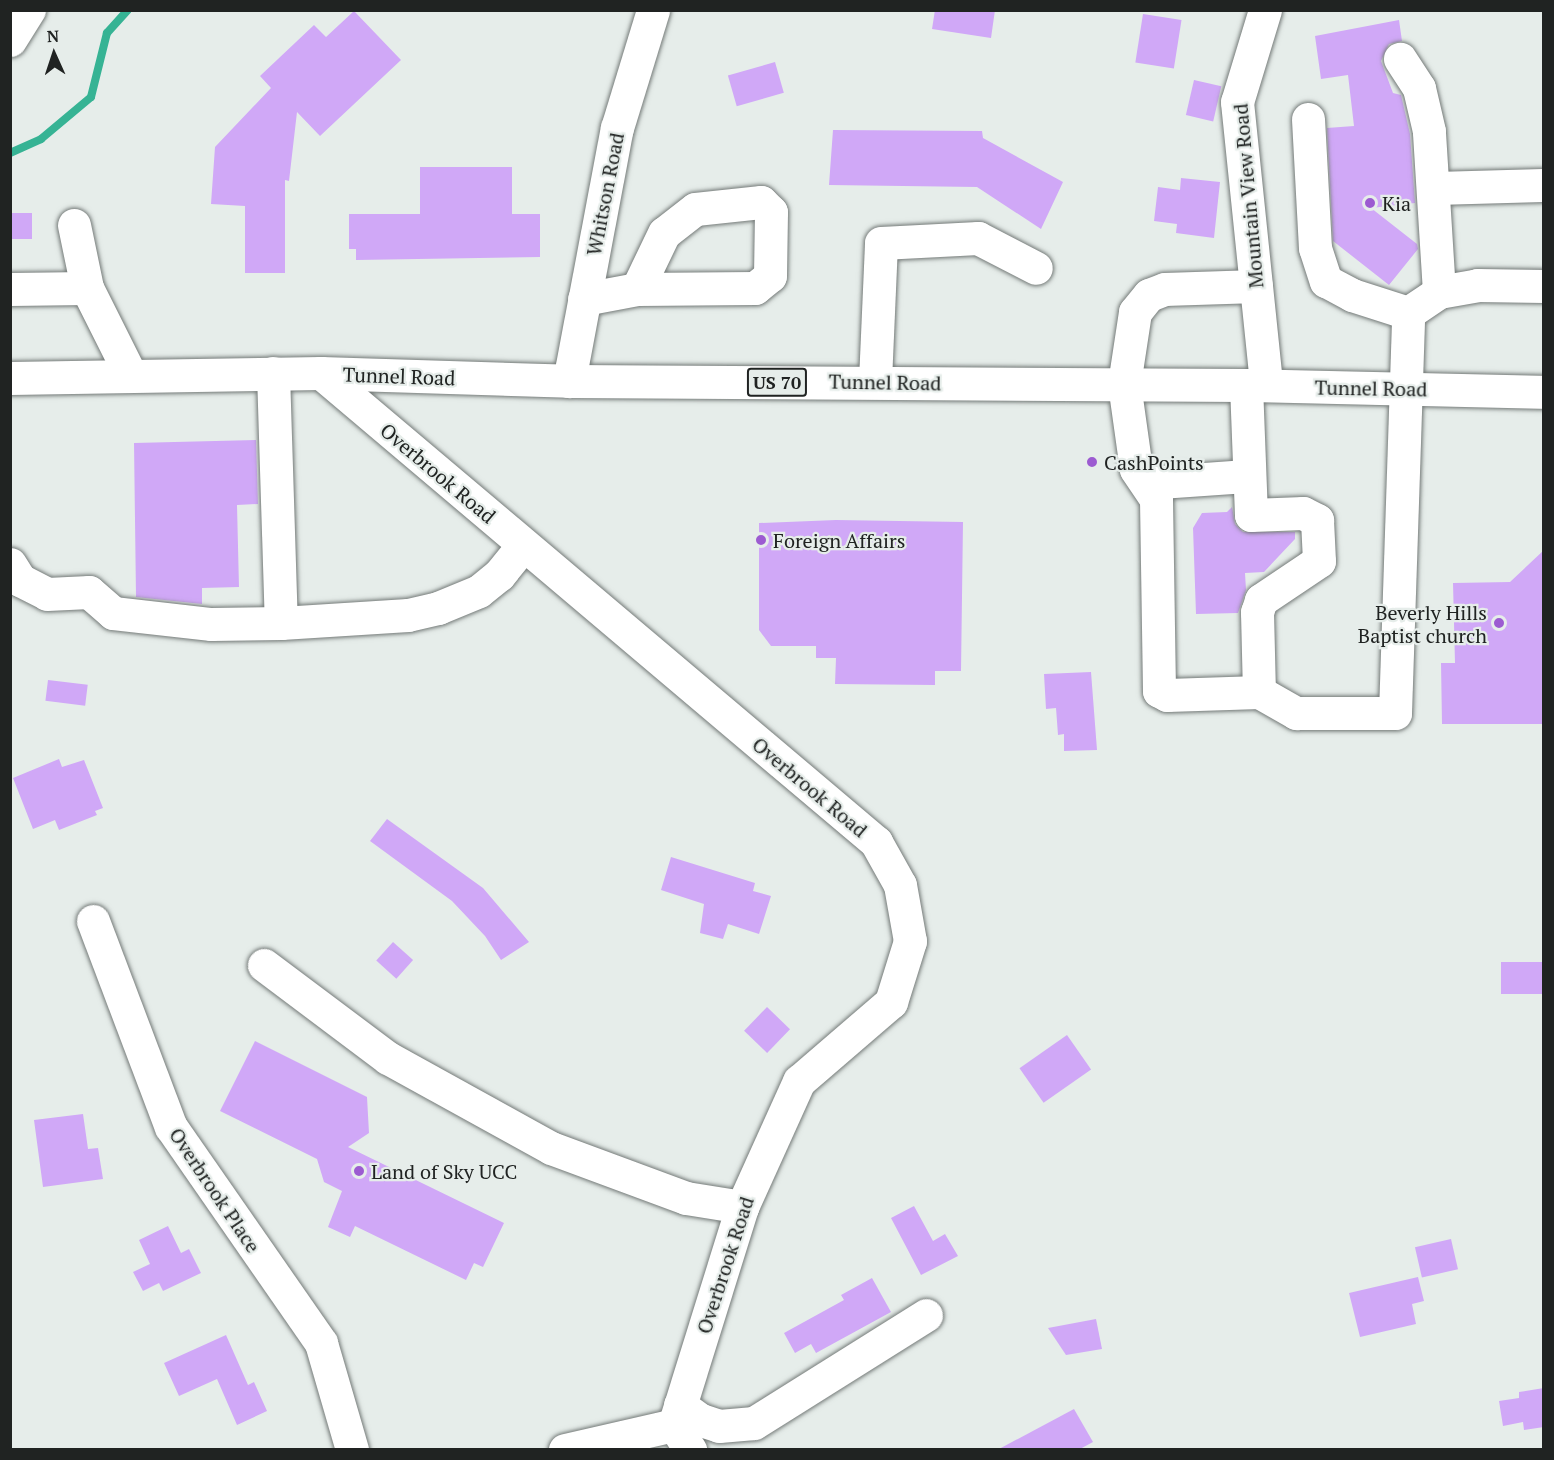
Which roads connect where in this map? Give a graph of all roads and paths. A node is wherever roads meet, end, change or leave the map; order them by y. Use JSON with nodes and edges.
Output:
{"nodes":[{"id":1,"x":29,"y":10,"type":"edge"},
{"id":2,"x":653,"y":10,"type":"edge"},
{"id":3,"x":1265,"y":10,"type":"edge"},
{"id":4,"x":10,"y":40,"type":"edge"},
{"id":5,"x":1400,"y":59,"type":"dead end"},
{"id":6,"x":1308,"y":119,"type":"dead end"},
{"id":7,"x":1544,"y":185,"type":"edge"},
{"id":8,"x":1434,"y":188,"type":"junction"},
{"id":9,"x":74,"y":225,"type":"dead end"},
{"id":10,"x":1036,"y":268,"type":"dead end"},
{"id":11,"x":1256,"y":286,"type":"junction"},
{"id":12,"x":1544,"y":286,"type":"edge"},
{"id":13,"x":87,"y":288,"type":"junction"},
{"id":14,"x":10,"y":289,"type":"edge"},
{"id":15,"x":636,"y":289,"type":"dead end"},
{"id":16,"x":1439,"y":292,"type":"junction"},
{"id":17,"x":584,"y":299,"type":"junction"},
{"id":18,"x":1408,"y":314,"type":"junction"},
{"id":19,"x":321,"y":373,"type":"junction"},
{"id":20,"x":273,"y":374,"type":"junction"},
{"id":21,"x":131,"y":376,"type":"junction"},
{"id":22,"x":10,"y":378,"type":"edge"},
{"id":23,"x":569,"y":381,"type":"junction"},
{"id":24,"x":875,"y":381,"type":"junction"},
{"id":25,"x":1124,"y":384,"type":"junction"},
{"id":26,"x":1256,"y":385,"type":"junction"},
{"id":27,"x":1404,"y":389,"type":"junction"},
{"id":28,"x":1544,"y":392,"type":"edge"},
{"id":29,"x":1248,"y":476,"type":"junction"},
{"id":30,"x":1147,"y":483,"type":"junction"},
{"id":31,"x":523,"y":545,"type":"junction"},
{"id":32,"x":10,"y":564,"type":"edge"},
{"id":33,"x":281,"y":622,"type":"junction"},
{"id":34,"x":1259,"y":692,"type":"junction"},
{"id":35,"x":93,"y":921,"type":"dead end"},
{"id":36,"x":264,"y":965,"type":"dead end"},
{"id":37,"x":742,"y":1207,"type":"junction"},
{"id":38,"x":926,"y":1315,"type":"dead end"},
{"id":39,"x":682,"y":1426,"type":"edge"},
{"id":40,"x":352,"y":1449,"type":"edge"},
{"id":41,"x":565,"y":1449,"type":"edge"}],
"edges":[{"from":1,"to":4,"type":"street"},
{"from":2,"to":17,"type":"street","name":"Whitson Road"},
{"from":3,"to":11,"type":"street","name":"Mountain View Road"},
{"from":5,"to":8,"type":"street"},
{"from":6,"to":18,"type":"street"},
{"from":7,"to":8,"type":"street"},
{"from":8,"to":16,"type":"street"},
{"from":9,"to":13,"type":"street"},
{"from":10,"to":24,"type":"street"},
{"from":11,"to":25,"type":"street"},
{"from":11,"to":26,"type":"street","name":"Mountain View Road"},
{"from":12,"to":16,"type":"street"},
{"from":13,"to":14,"type":"street"},
{"from":13,"to":21,"type":"street"},
{"from":15,"to":17,"type":"street"},
{"from":16,"to":18,"type":"street"},
{"from":17,"to":23,"type":"street","name":"Whitson Road"},
{"from":18,"to":27,"type":"street"},
{"from":19,"to":20,"type":"street","name":"Tunnel Road","number":"US 70"},
{"from":19,"to":23,"type":"street","name":"Tunnel Road","number":"US 70"},
{"from":19,"to":31,"type":"street","name":"Overbrook Road"},
{"from":20,"to":21,"type":"street","name":"Tunnel Road","number":"US 70"},
{"from":20,"to":33,"type":"street"},
{"from":21,"to":22,"type":"street","name":"Tunnel Road","number":"US 70"},
{"from":23,"to":24,"type":"street","name":"Tunnel Road","number":"US 70"},
{"from":24,"to":25,"type":"street","name":"Tunnel Road","number":"US 70"},
{"from":25,"to":26,"type":"street","name":"Tunnel Road","number":"US 70"},
{"from":25,"to":30,"type":"street"},
{"from":26,"to":27,"type":"street","name":"Tunnel Road","number":"US 70"},
{"from":26,"to":29,"type":"street","name":"Mountain View Road"},
{"from":27,"to":28,"type":"street","name":"Tunnel Road","number":"US 70"},
{"from":27,"to":34,"type":"street"},
{"from":29,"to":30,"type":"street"},
{"from":29,"to":34,"type":"street","name":"Mountain View Road"},
{"from":30,"to":34,"type":"street"},
{"from":31,"to":33,"type":"street"},
{"from":31,"to":37,"type":"street","name":"Overbrook Road"},
{"from":32,"to":33,"type":"street"},
{"from":35,"to":40,"type":"street","name":"Overbrook Place"},
{"from":36,"to":37,"type":"street"},
{"from":37,"to":39,"type":"street","name":"Overbrook Road"},
{"from":38,"to":39,"type":"street"},
{"from":39,"to":41,"type":"street"}]}
